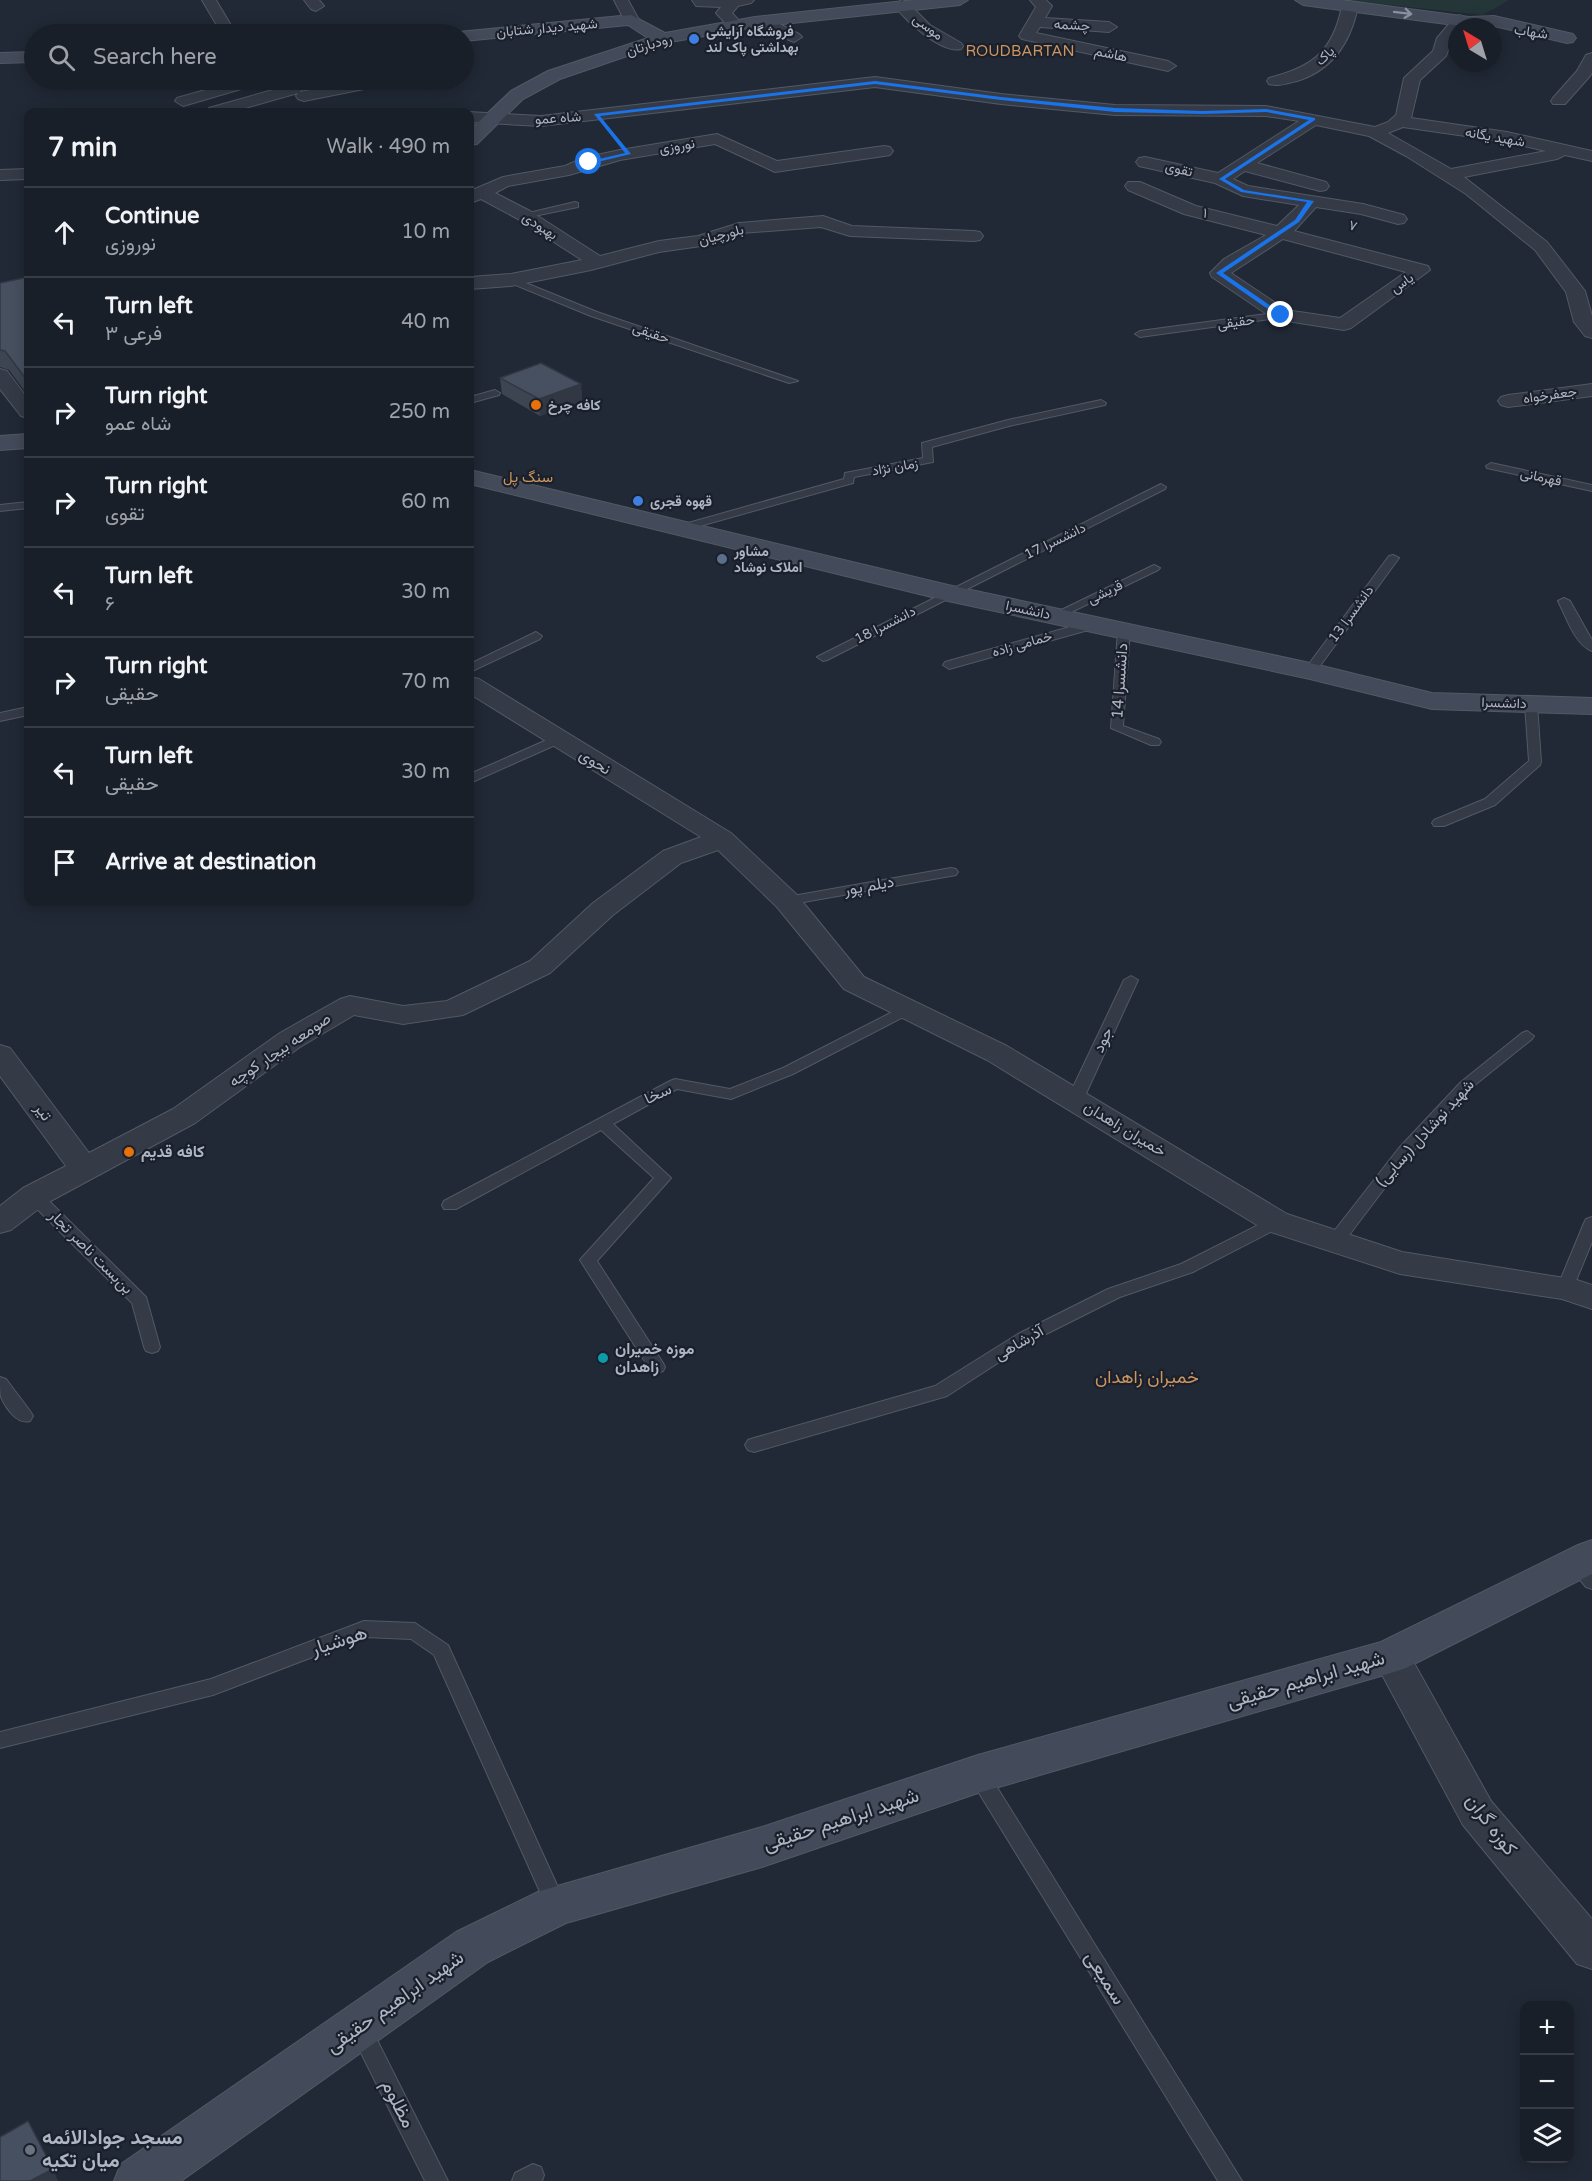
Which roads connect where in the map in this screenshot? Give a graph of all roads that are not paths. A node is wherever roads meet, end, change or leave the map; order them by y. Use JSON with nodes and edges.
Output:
{"nodes":[{"id":1,"x":209,"y":0,"type":"edge"},
{"id":2,"x":621,"y":0,"type":"edge"},
{"id":3,"x":700,"y":0,"type":"edge"},
{"id":4,"x":960,"y":0,"type":"edge"},
{"id":5,"x":1037,"y":0,"type":"edge"},
{"id":6,"x":1303,"y":0,"type":"edge"},
{"id":7,"x":740,"y":1,"type":"edge"},
{"id":8,"x":914,"y":3,"type":"edge"},
{"id":9,"x":1350,"y":6,"type":"junction"},
{"id":10,"x":1513,"y":9,"type":"dead end"},
{"id":11,"x":1499,"y":18,"type":"edge"},
{"id":12,"x":1448,"y":19,"type":"edge"},
{"id":13,"x":632,"y":20,"type":"junction"},
{"id":14,"x":764,"y":21,"type":"junction"},
{"id":15,"x":1035,"y":22,"type":"junction"},
{"id":16,"x":1502,"y":23,"type":"edge"},
{"id":17,"x":223,"y":24,"type":"edge"},
{"id":18,"x":735,"y":25,"type":"junction"},
{"id":19,"x":1109,"y":27,"type":"dead end"},
{"id":20,"x":1502,"y":27,"type":"edge"},
{"id":21,"x":474,"y":35,"type":"edge"},
{"id":22,"x":1448,"y":36,"type":"edge"},
{"id":23,"x":794,"y":37,"type":"dead end"},
{"id":24,"x":662,"y":39,"type":"junction"},
{"id":25,"x":955,"y":46,"type":"dead end"},
{"id":26,"x":24,"y":57,"type":"edge"},
{"id":27,"x":0,"y":58,"type":"edge"},
{"id":28,"x":1592,"y":58,"type":"edge"},
{"id":29,"x":1168,"y":66,"type":"dead end"},
{"id":30,"x":1275,"y":81,"type":"dead end"},
{"id":31,"x":221,"y":90,"type":"edge"},
{"id":32,"x":286,"y":90,"type":"edge"},
{"id":33,"x":295,"y":90,"type":"edge"},
{"id":34,"x":183,"y":101,"type":"dead end"},
{"id":35,"x":1559,"y":101,"type":"dead end"},
{"id":36,"x":228,"y":108,"type":"edge"},
{"id":37,"x":315,"y":108,"type":"edge"},
{"id":38,"x":596,"y":115,"type":"junction"},
{"id":39,"x":474,"y":117,"type":"edge"},
{"id":40,"x":492,"y":118,"type":"junction"},
{"id":41,"x":1314,"y":119,"type":"junction"},
{"id":42,"x":1398,"y":121,"type":"junction"},
{"id":43,"x":1374,"y":132,"type":"junction"},
{"id":44,"x":474,"y":136,"type":"edge"},
{"id":45,"x":884,"y":151,"type":"dead end"},
{"id":46,"x":1569,"y":152,"type":"junction"},
{"id":47,"x":629,"y":154,"type":"junction"},
{"id":48,"x":1592,"y":156,"type":"edge"},
{"id":49,"x":1145,"y":162,"type":"dead end"},
{"id":50,"x":1243,"y":165,"type":"junction"},
{"id":51,"x":24,"y":174,"type":"edge"},
{"id":52,"x":1448,"y":175,"type":"junction"},
{"id":53,"x":0,"y":176,"type":"edge"},
{"id":54,"x":1221,"y":179,"type":"junction"},
{"id":55,"x":1134,"y":186,"type":"dead end"},
{"id":56,"x":476,"y":195,"type":"edge"},
{"id":57,"x":1312,"y":199,"type":"junction"},
{"id":58,"x":575,"y":205,"type":"dead end"},
{"id":59,"x":524,"y":215,"type":"junction"},
{"id":60,"x":1398,"y":219,"type":"dead end"},
{"id":61,"x":1347,"y":224,"type":"dead end"},
{"id":62,"x":1279,"y":233,"type":"junction"},
{"id":63,"x":974,"y":236,"type":"dead end"},
{"id":64,"x":597,"y":262,"type":"junction"},
{"id":65,"x":511,"y":280,"type":"junction"},
{"id":66,"x":474,"y":283,"type":"edge"},
{"id":67,"x":1281,"y":315,"type":"junction"},
{"id":68,"x":1592,"y":332,"type":"edge"},
{"id":69,"x":1140,"y":334,"type":"dead end"},
{"id":70,"x":0,"y":375,"type":"edge"},
{"id":71,"x":793,"y":381,"type":"dead end"},
{"id":72,"x":1592,"y":390,"type":"edge"},
{"id":73,"x":495,"y":393,"type":"dead end"},
{"id":74,"x":474,"y":399,"type":"edge"},
{"id":75,"x":1508,"y":401,"type":"dead end"},
{"id":76,"x":1101,"y":403,"type":"dead end"},
{"id":77,"x":22,"y":414,"type":"edge"},
{"id":78,"x":24,"y":441,"type":"edge"},
{"id":79,"x":0,"y":443,"type":"edge"},
{"id":80,"x":1491,"y":466,"type":"dead end"},
{"id":81,"x":474,"y":478,"type":"edge"},
{"id":82,"x":1161,"y":487,"type":"dead end"},
{"id":83,"x":1592,"y":488,"type":"edge"},
{"id":84,"x":24,"y":505,"type":"edge"},
{"id":85,"x":0,"y":508,"type":"edge"},
{"id":86,"x":678,"y":529,"type":"junction"},
{"id":87,"x":1393,"y":558,"type":"dead end"},
{"id":88,"x":1154,"y":568,"type":"dead end"},
{"id":89,"x":948,"y":593,"type":"junction"},
{"id":90,"x":1564,"y":601,"type":"dead end"},
{"id":91,"x":1055,"y":616,"type":"junction"},
{"id":92,"x":1095,"y":624,"type":"junction"},
{"id":93,"x":1124,"y":630,"type":"junction"},
{"id":94,"x":536,"y":636,"type":"dead end"},
{"id":95,"x":1592,"y":647,"type":"edge"},
{"id":96,"x":823,"y":657,"type":"dead end"},
{"id":97,"x":949,"y":665,"type":"dead end"},
{"id":98,"x":474,"y":666,"type":"edge"},
{"id":99,"x":1310,"y":671,"type":"junction"},
{"id":100,"x":474,"y":686,"type":"edge"},
{"id":101,"x":1531,"y":704,"type":"junction"},
{"id":102,"x":1592,"y":706,"type":"edge"},
{"id":103,"x":24,"y":712,"type":"edge"},
{"id":104,"x":0,"y":717,"type":"edge"},
{"id":105,"x":558,"y":739,"type":"junction"},
{"id":106,"x":1155,"y":742,"type":"dead end"},
{"id":107,"x":474,"y":777,"type":"edge"},
{"id":108,"x":1439,"y":823,"type":"dead end"},
{"id":109,"x":722,"y":839,"type":"junction"},
{"id":110,"x":951,"y":872,"type":"dead end"},
{"id":111,"x":787,"y":901,"type":"junction"},
{"id":112,"x":1131,"y":980,"type":"dead end"},
{"id":113,"x":908,"y":1009,"type":"junction"},
{"id":114,"x":1527,"y":1036,"type":"dead end"},
{"id":115,"x":0,"y":1055,"type":"edge"},
{"id":116,"x":1075,"y":1100,"type":"junction"},
{"id":117,"x":603,"y":1123,"type":"junction"},
{"id":118,"x":85,"y":1170,"type":"junction"},
{"id":119,"x":34,"y":1196,"type":"junction"},
{"id":120,"x":450,"y":1205,"type":"dead end"},
{"id":121,"x":0,"y":1222,"type":"edge"},
{"id":122,"x":1276,"y":1222,"type":"junction"},
{"id":123,"x":1592,"y":1222,"type":"edge"},
{"id":124,"x":1334,"y":1243,"type":"junction"},
{"id":125,"x":1578,"y":1292,"type":"edge"},
{"id":126,"x":152,"y":1347,"type":"dead end"},
{"id":127,"x":657,"y":1367,"type":"dead end"},
{"id":128,"x":0,"y":1383,"type":"edge"},
{"id":129,"x":24,"y":1416,"type":"dead end"},
{"id":130,"x":754,"y":1445,"type":"dead end"},
{"id":131,"x":1587,"y":1568,"type":"edge"},
{"id":132,"x":1391,"y":1656,"type":"junction"},
{"id":133,"x":0,"y":1740,"type":"edge"},
{"id":134,"x":978,"y":1774,"type":"junction"},
{"id":135,"x":556,"y":1905,"type":"junction"},
{"id":136,"x":1592,"y":1950,"type":"edge"},
{"id":137,"x":359,"y":2027,"type":"junction"},
{"id":138,"x":139,"y":2181,"type":"edge"},
{"id":139,"x":437,"y":2181,"type":"edge"},
{"id":140,"x":1231,"y":2181,"type":"edge"}],
"edges":[{"from":1,"to":17,"type":"street"},
{"from":2,"to":13,"type":"street"},
{"from":3,"to":7,"type":"street"},
{"from":4,"to":8,"type":"street","name":"رودبارتان"},
{"from":5,"to":15,"type":"street","name":"هاشم"},
{"from":6,"to":9,"type":"street","name":"شهاب"},
{"from":7,"to":18,"type":"street"},
{"from":8,"to":14,"type":"street","name":"رودبارتان"},
{"from":8,"to":25,"type":"street","name":"موسی"},
{"from":9,"to":12,"type":"street","name":"شهاب","one_way":true},
{"from":9,"to":30,"type":"street","name":"پاک"},
{"from":10,"to":11,"type":"street"},
{"from":13,"to":21,"type":"street","name":"شهید دیدار شتابان"},
{"from":13,"to":24,"type":"street"},
{"from":14,"to":18,"type":"street","name":"رودبارتان"},
{"from":14,"to":23,"type":"street"},
{"from":15,"to":19,"type":"street","name":"چشمه"},
{"from":15,"to":29,"type":"street","name":"هاشم"},
{"from":16,"to":20,"type":"street","name":"شهاب"},
{"from":18,"to":24,"type":"street","name":"رودبارتان"},
{"from":22,"to":42,"type":"street"},
{"from":24,"to":40,"type":"street","name":"رودبارتان"},
{"from":26,"to":27,"type":"street"},
{"from":28,"to":35,"type":"street"},
{"from":31,"to":34,"type":"street"},
{"from":32,"to":36,"type":"street"},
{"from":33,"to":37,"type":"street"},
{"from":38,"to":40,"type":"street","name":"شاه عمو"},
{"from":38,"to":41,"type":"street","name":"شاه عمو"},
{"from":38,"to":47,"type":"street"},
{"from":39,"to":40,"type":"street","name":"شاه عمو"},
{"from":40,"to":44,"type":"street","name":"رودبارتان"},
{"from":41,"to":43,"type":"street","name":"شاه عمو"},
{"from":41,"to":50,"type":"street"},
{"from":42,"to":43,"type":"street"},
{"from":42,"to":46,"type":"street","name":"شهید یگانه"},
{"from":43,"to":52,"type":"street","name":"شاه عمو"},
{"from":45,"to":47,"type":"street","name":"نوروزی"},
{"from":46,"to":48,"type":"street","name":"شهید یگانه"},
{"from":46,"to":52,"type":"street"},
{"from":47,"to":56,"type":"street","name":"نوروزی"},
{"from":49,"to":54,"type":"street","name":"تقوی"},
{"from":50,"to":54,"type":"street"},
{"from":50,"to":57,"type":"street"},
{"from":51,"to":53,"type":"street"},
{"from":52,"to":68,"type":"street","name":"شاه عمو"},
{"from":54,"to":57,"type":"street","name":"تقوی"},
{"from":55,"to":62,"type":"street","name":"۱"},
{"from":56,"to":59,"type":"street","name":"بهبودی"},
{"from":57,"to":60,"type":"street"},
{"from":57,"to":61,"type":"street","name":"۷"},
{"from":57,"to":62,"type":"street","name":"حقیقی"},
{"from":58,"to":59,"type":"lane"},
{"from":59,"to":64,"type":"street","name":"بهبودی"},
{"from":62,"to":67,"type":"street","name":"حقیقی"},
{"from":62,"to":67,"type":"street","name":"یاس"},
{"from":63,"to":64,"type":"street","name":"بلورچیان"},
{"from":64,"to":65,"type":"street","name":"بلورچیان"},
{"from":65,"to":66,"type":"street","name":"بلورچیان"},
{"from":65,"to":71,"type":"lane","name":"حقیقی"},
{"from":67,"to":69,"type":"lane","name":"حقیقی"},
{"from":70,"to":77,"type":"street"},
{"from":72,"to":75,"type":"street","name":"جعفرخواه"},
{"from":73,"to":74,"type":"lane"},
{"from":76,"to":86,"type":"lane","name":"زمان نژاد"},
{"from":78,"to":79,"type":"street"},
{"from":80,"to":83,"type":"lane","name":"قهرمانی"},
{"from":81,"to":86,"type":"street","name":"دانشسرا"},
{"from":82,"to":89,"type":"lane","name":"دانشسرا 17"},
{"from":84,"to":85,"type":"lane"},
{"from":86,"to":89,"type":"street","name":"دانشسرا"},
{"from":87,"to":99,"type":"lane","name":"دانشسرا 13"},
{"from":88,"to":91,"type":"lane","name":"قریشی"},
{"from":89,"to":91,"type":"street","name":"دانشسرا"},
{"from":89,"to":96,"type":"lane","name":"دانشسرا 18"},
{"from":90,"to":95,"type":"lane"},
{"from":91,"to":92,"type":"street","name":"دانشسرا"},
{"from":92,"to":93,"type":"street","name":"دانشسرا"},
{"from":92,"to":97,"type":"lane","name":"خمامی زاده"},
{"from":93,"to":99,"type":"street","name":"دانشسرا"},
{"from":93,"to":106,"type":"lane","name":"دانشسرا 14"},
{"from":94,"to":98,"type":"lane"},
{"from":99,"to":101,"type":"street","name":"دانشسرا"},
{"from":100,"to":105,"type":"street","name":"نحوی"},
{"from":101,"to":102,"type":"street","name":"دانشسرا"},
{"from":101,"to":108,"type":"lane"},
{"from":103,"to":104,"type":"lane"},
{"from":105,"to":107,"type":"lane"},
{"from":105,"to":109,"type":"street","name":"نحوی"},
{"from":109,"to":111,"type":"street","name":"خمیران زاهدان"},
{"from":109,"to":118,"type":"street","name":"صومعه بیجار کوچه"},
{"from":110,"to":111,"type":"lane","name":"دیلم پور"},
{"from":111,"to":113,"type":"street","name":"خمیران زاهدان"},
{"from":112,"to":116,"type":"lane","name":"جود"},
{"from":113,"to":116,"type":"street","name":"خمیران زاهدان"},
{"from":113,"to":117,"type":"lane","name":"سخا"},
{"from":114,"to":124,"type":"lane","name":"شهید نوشادل (رسایی)"},
{"from":115,"to":118,"type":"street","name":"تیر"},
{"from":116,"to":122,"type":"street","name":"خمیران زاهدان"},
{"from":117,"to":120,"type":"lane","name":"سخا"},
{"from":117,"to":127,"type":"lane"},
{"from":118,"to":119,"type":"street","name":"صومعه بیجار کوچه"},
{"from":119,"to":121,"type":"street","name":"صومعه بیجار کوچه"},
{"from":119,"to":126,"type":"lane","name":"بن‌بست ناصر تجار"},
{"from":122,"to":124,"type":"street","name":"خمیران زاهدان"},
{"from":122,"to":130,"type":"lane","name":"آذرشاهی"},
{"from":123,"to":125,"type":"lane"},
{"from":124,"to":125,"type":"street","name":"خمیران زاهدان"},
{"from":128,"to":129,"type":"lane"},
{"from":131,"to":132,"type":"street","name":"شهید ابراهیم حقیقی"},
{"from":132,"to":134,"type":"street","name":"شهید ابراهیم حقیقی"},
{"from":132,"to":136,"type":"street","name":"کوزه گران"},
{"from":133,"to":135,"type":"lane","name":"هوشیار"},
{"from":134,"to":135,"type":"street","name":"شهید ابراهیم حقیقی"},
{"from":134,"to":140,"type":"lane","name":"سمیعی"},
{"from":135,"to":137,"type":"street","name":"شهید ابراهیم حقیقی"},
{"from":137,"to":138,"type":"street","name":"شهید ابراهیم حقیقی"},
{"from":137,"to":139,"type":"lane","name":"مظلوم"}]}
